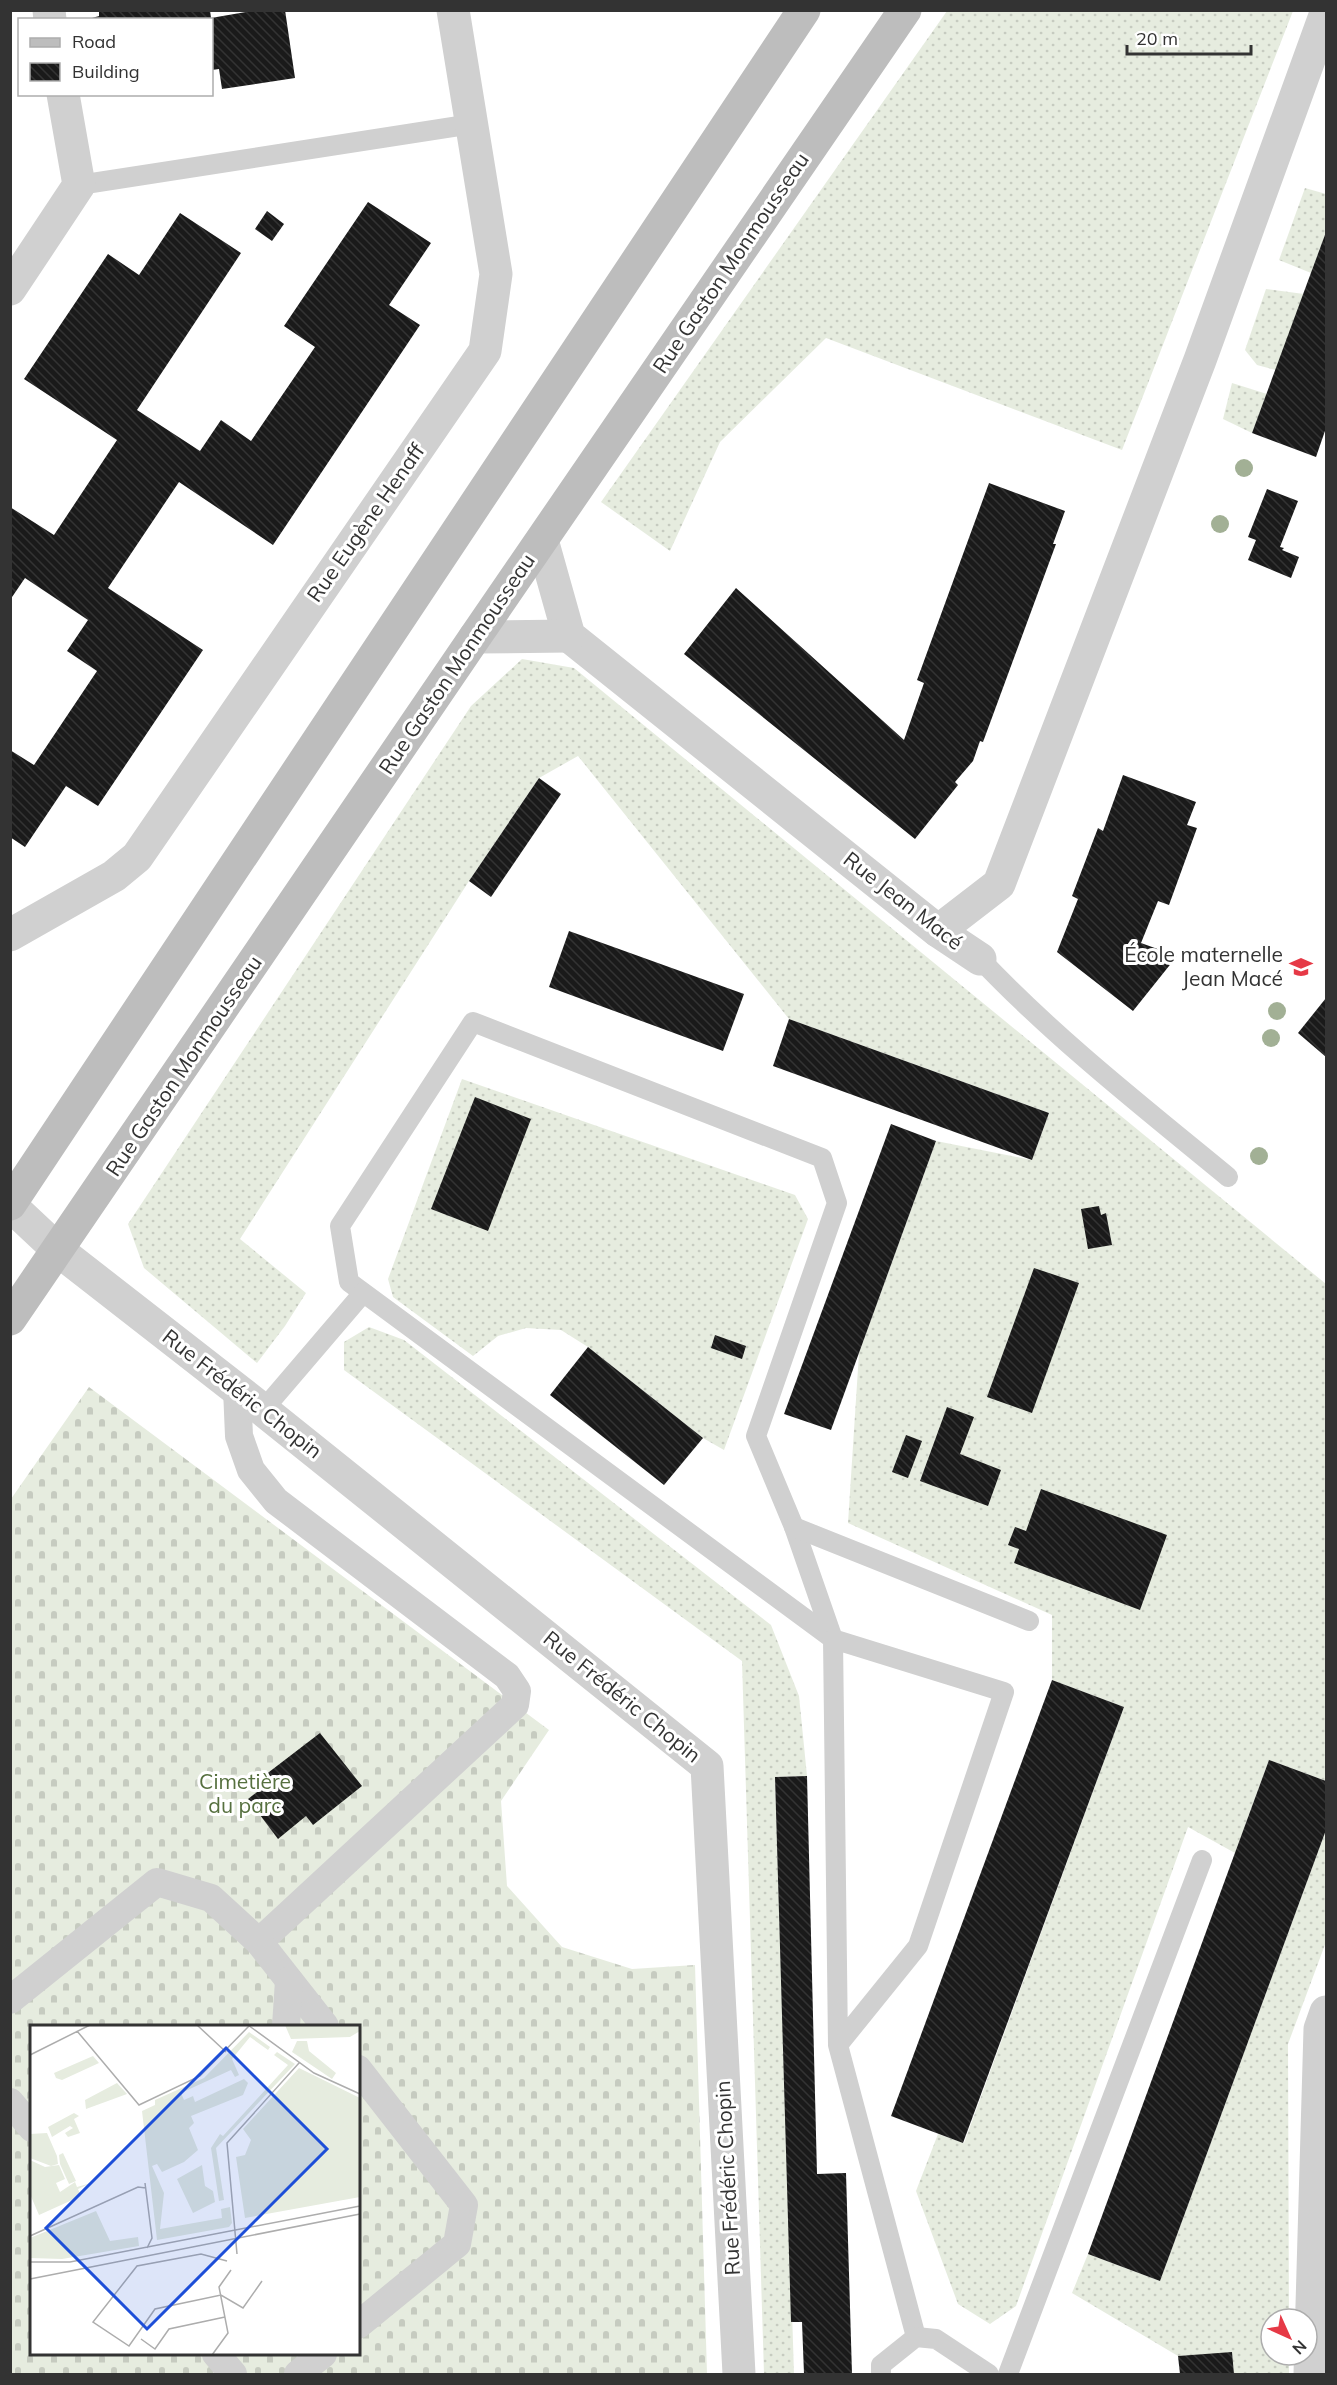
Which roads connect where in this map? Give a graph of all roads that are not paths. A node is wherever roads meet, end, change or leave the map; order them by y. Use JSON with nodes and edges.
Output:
{"nodes":[{"id":1,"x":453,"y":10,"type":"edge"},
{"id":2,"x":804,"y":10,"type":"edge"},
{"id":3,"x":905,"y":10,"type":"edge"},
{"id":4,"x":1326,"y":13,"type":"edge"},
{"id":5,"x":63,"y":96,"type":"edge"},
{"id":6,"x":472,"y":124,"type":"junction"},
{"id":7,"x":79,"y":185,"type":"junction"},
{"id":8,"x":10,"y":289,"type":"edge"},
{"id":9,"x":542,"y":540,"type":"junction"},
{"id":10,"x":475,"y":636,"type":"junction"},
{"id":11,"x":569,"y":636,"type":"junction"},
{"id":12,"x":938,"y":931,"type":"junction"},
{"id":13,"x":10,"y":935,"type":"edge"},
{"id":14,"x":980,"y":959,"type":"joint"},
{"id":15,"x":1228,"y":1178,"type":"dead end"},
{"id":16,"x":10,"y":1205,"type":"edge"},
{"id":17,"x":59,"y":1251,"type":"junction"},
{"id":18,"x":363,"y":1293,"type":"junction"},
{"id":19,"x":10,"y":1319,"type":"edge"},
{"id":20,"x":237,"y":1389,"type":"junction"},
{"id":21,"x":263,"y":1410,"type":"junction"},
{"id":22,"x":794,"y":1527,"type":"junction"},
{"id":23,"x":1029,"y":1621,"type":"dead end"},
{"id":24,"x":833,"y":1639,"type":"junction"},
{"id":25,"x":1202,"y":1860,"type":"dead end"},
{"id":26,"x":259,"y":1942,"type":"junction"},
{"id":27,"x":289,"y":1981,"type":"junction"},
{"id":28,"x":10,"y":2000,"type":"edge"},
{"id":29,"x":1326,"y":2012,"type":"edge"},
{"id":30,"x":320,"y":2022,"type":"edge"},
{"id":31,"x":286,"y":2025,"type":"edge"},
{"id":32,"x":838,"y":2045,"type":"junction"},
{"id":33,"x":360,"y":2072,"type":"edge"},
{"id":34,"x":10,"y":2102,"type":"edge"},
{"id":35,"x":30,"y":2126,"type":"edge"},
{"id":36,"x":1317,"y":2307,"type":"edge"},
{"id":37,"x":360,"y":2323,"type":"edge"},
{"id":38,"x":916,"y":2337,"type":"junction"},
{"id":39,"x":217,"y":2355,"type":"edge"},
{"id":40,"x":322,"y":2355,"type":"edge"},
{"id":41,"x":233,"y":2374,"type":"edge"},
{"id":42,"x":298,"y":2374,"type":"edge"},
{"id":43,"x":738,"y":2374,"type":"edge"},
{"id":44,"x":881,"y":2374,"type":"edge"},
{"id":45,"x":989,"y":2374,"type":"edge"},
{"id":46,"x":1008,"y":2374,"type":"edge"}],
"edges":[{"from":1,"to":6,"type":"street","name":"Rue Eugène Henaff"},
{"from":2,"to":16,"type":"main road"},
{"from":3,"to":9,"type":"main road","name":"Rue Gaston Monmousseau"},
{"from":4,"to":12,"type":"street"},
{"from":5,"to":7,"type":"street"},
{"from":6,"to":7,"type":"lane"},
{"from":6,"to":13,"type":"street","name":"Rue Eugène Henaff"},
{"from":7,"to":8,"type":"street"},
{"from":9,"to":10,"type":"main road","name":"Rue Gaston Monmousseau"},
{"from":9,"to":11,"type":"street"},
{"from":10,"to":11,"type":"street"},
{"from":10,"to":17,"type":"main road","name":"Rue Gaston Monmousseau"},
{"from":11,"to":12,"type":"street","name":"Rue Jean Macé"},
{"from":12,"to":14,"type":"street","name":"Rue Jean Macé"},
{"from":14,"to":15,"type":"lane","name":"Rue Jean Macé"},
{"from":16,"to":17,"type":"street","name":"Rue Frédéric Chopin"},
{"from":17,"to":19,"type":"main road","name":"Rue Gaston Monmousseau"},
{"from":17,"to":20,"type":"street","name":"Rue Frédéric Chopin"},
{"from":18,"to":21,"type":"lane"},
{"from":18,"to":22,"type":"lane"},
{"from":18,"to":24,"type":"lane"},
{"from":20,"to":21,"type":"street","name":"Rue Frédéric Chopin"},
{"from":20,"to":26,"type":"street"},
{"from":21,"to":43,"type":"street","name":"Rue Frédéric Chopin"},
{"from":22,"to":23,"type":"lane"},
{"from":22,"to":24,"type":"lane"},
{"from":24,"to":32,"type":"lane"},
{"from":24,"to":32,"type":"lane"},
{"from":25,"to":46,"type":"lane"},
{"from":26,"to":27,"type":"street"},
{"from":26,"to":28,"type":"street"},
{"from":27,"to":30,"type":"street"},
{"from":27,"to":31,"type":"street"},
{"from":29,"to":36,"type":"street"},
{"from":32,"to":38,"type":"lane"},
{"from":33,"to":37,"type":"street"},
{"from":34,"to":35,"type":"street"},
{"from":38,"to":44,"type":"lane"},
{"from":38,"to":45,"type":"lane"},
{"from":39,"to":41,"type":"street"},
{"from":40,"to":42,"type":"street"}]}
